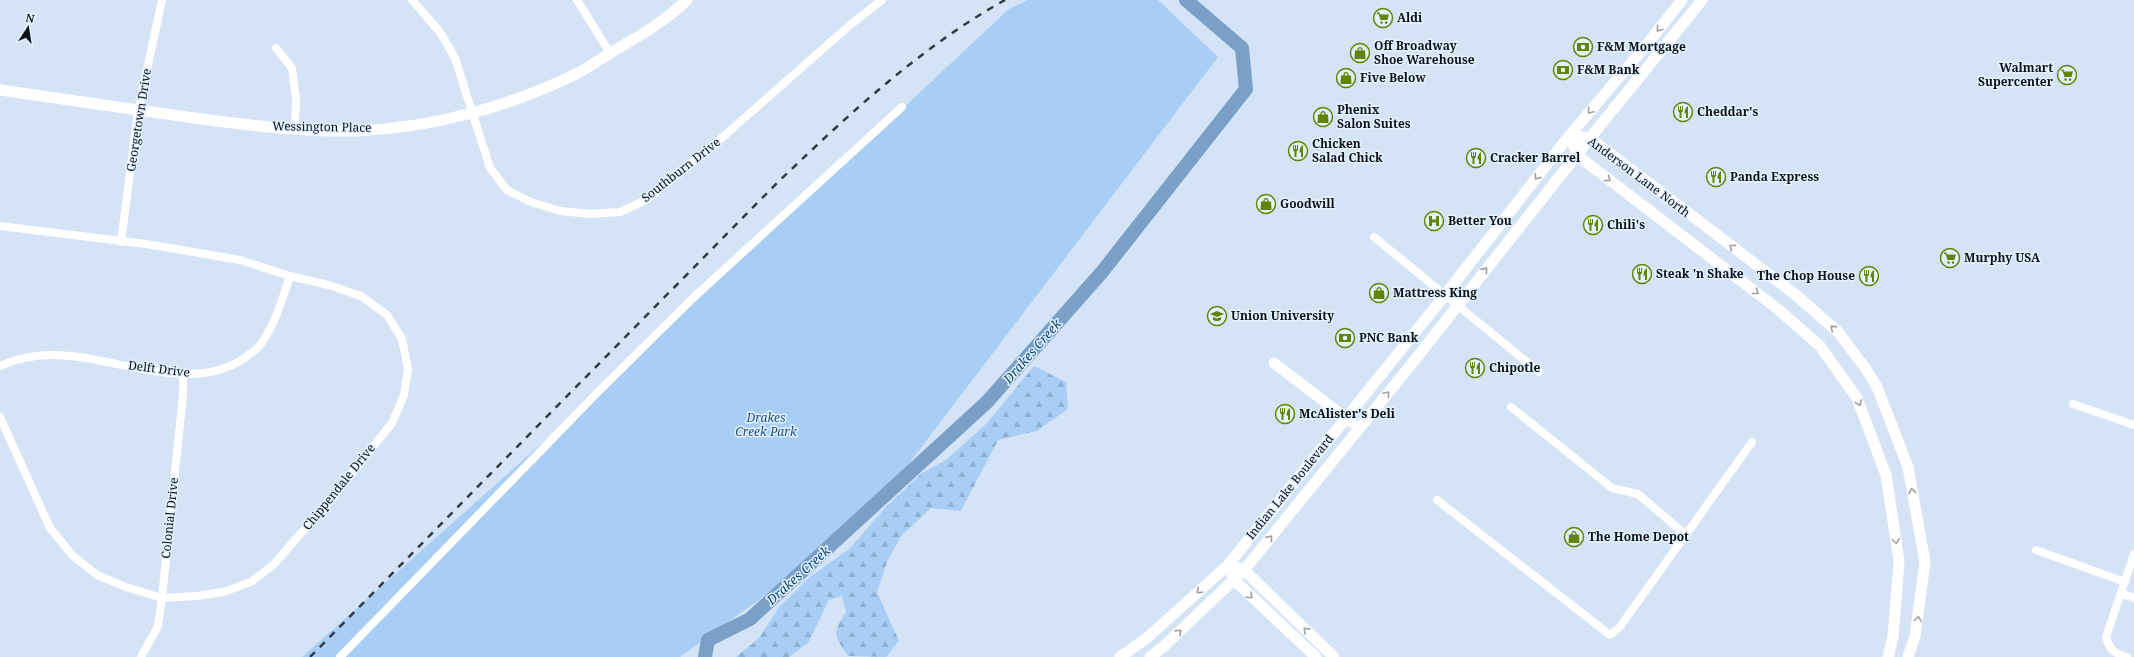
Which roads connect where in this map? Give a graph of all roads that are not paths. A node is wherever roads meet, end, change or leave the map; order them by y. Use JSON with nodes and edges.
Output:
{"nodes":[{"id":1,"x":162,"y":0,"type":"edge"},
{"id":2,"x":412,"y":0,"type":"edge"},
{"id":3,"x":578,"y":0,"type":"edge"},
{"id":4,"x":687,"y":0,"type":"edge"},
{"id":5,"x":882,"y":0,"type":"edge"},
{"id":6,"x":1682,"y":0,"type":"edge"},
{"id":7,"x":1702,"y":0,"type":"edge"},
{"id":8,"x":276,"y":48,"type":"dead end"},
{"id":9,"x":610,"y":53,"type":"junction"},
{"id":10,"x":0,"y":90,"type":"edge"},
{"id":11,"x":902,"y":107,"type":"dead end"},
{"id":12,"x":138,"y":110,"type":"junction"},
{"id":13,"x":474,"y":113,"type":"junction"},
{"id":14,"x":295,"y":129,"type":"junction"},
{"id":15,"x":1570,"y":135,"type":"junction"},
{"id":16,"x":1590,"y":138,"type":"junction"},
{"id":17,"x":1577,"y":155,"type":"junction"},
{"id":18,"x":0,"y":226,"type":"edge"},
{"id":19,"x":1374,"y":237,"type":"dead end"},
{"id":20,"x":121,"y":242,"type":"junction"},
{"id":21,"x":290,"y":276,"type":"junction"},
{"id":22,"x":1445,"y":295,"type":"junction"},
{"id":23,"x":1458,"y":305,"type":"junction"},
{"id":24,"x":1274,"y":363,"type":"dead end"},
{"id":25,"x":0,"y":366,"type":"edge"},
{"id":26,"x":1539,"y":372,"type":"dead end"},
{"id":27,"x":183,"y":375,"type":"junction"},
{"id":28,"x":2073,"y":404,"type":"dead end"},
{"id":29,"x":1511,"y":407,"type":"dead end"},
{"id":30,"x":0,"y":417,"type":"edge"},
{"id":31,"x":1345,"y":419,"type":"junction"},
{"id":32,"x":2134,"y":425,"type":"edge"},
{"id":33,"x":1360,"y":427,"type":"junction"},
{"id":34,"x":1752,"y":442,"type":"dead end"},
{"id":35,"x":1437,"y":500,"type":"dead end"},
{"id":36,"x":1686,"y":535,"type":"junction"},
{"id":37,"x":2036,"y":550,"type":"dead end"},
{"id":38,"x":2134,"y":554,"type":"edge"},
{"id":39,"x":1228,"y":565,"type":"junction"},
{"id":40,"x":1244,"y":570,"type":"junction"},
{"id":41,"x":1233,"y":579,"type":"junction"},
{"id":42,"x":2124,"y":582,"type":"junction"},
{"id":43,"x":2121,"y":593,"type":"junction"},
{"id":44,"x":162,"y":598,"type":"junction"},
{"id":45,"x":2134,"y":598,"type":"edge"},
{"id":46,"x":141,"y":657,"type":"edge"},
{"id":47,"x":340,"y":657,"type":"edge"},
{"id":48,"x":1120,"y":657,"type":"edge"},
{"id":49,"x":1150,"y":657,"type":"edge"},
{"id":50,"x":1316,"y":657,"type":"edge"},
{"id":51,"x":1334,"y":657,"type":"edge"},
{"id":52,"x":1888,"y":657,"type":"edge"},
{"id":53,"x":1908,"y":657,"type":"edge"},
{"id":54,"x":2127,"y":657,"type":"edge"}],
"edges":[{"from":1,"to":12,"type":"street","name":"Georgetown Drive"},
{"from":2,"to":13,"type":"street","name":"Southburn Drive"},
{"from":3,"to":9,"type":"street"},
{"from":4,"to":9,"type":"street","name":"Wessington Place"},
{"from":5,"to":13,"type":"street","name":"Southburn Drive"},
{"from":6,"to":15,"type":"street","name":"Indian Lake Boulevard","one_way":true},
{"from":7,"to":16,"type":"street","name":"Indian Lake Boulevard"},
{"from":8,"to":14,"type":"street"},
{"from":9,"to":13,"type":"street","name":"Wessington Place"},
{"from":10,"to":12,"type":"street","name":"Wessington Place"},
{"from":11,"to":47,"type":"street"},
{"from":12,"to":14,"type":"street","name":"Wessington Place"},
{"from":12,"to":20,"type":"street","name":"Georgetown Drive"},
{"from":13,"to":14,"type":"street","name":"Wessington Place"},
{"from":15,"to":16,"type":"street","name":"Anderson Lane North"},
{"from":15,"to":17,"type":"street","name":"Anderson Lane North"},
{"from":15,"to":22,"type":"street","name":"Indian Lake Boulevard","one_way":true},
{"from":16,"to":17,"type":"street","name":"Indian Lake Boulevard"},
{"from":53,"to":16,"type":"street","name":"Anderson Lane North","one_way":true},
{"from":23,"to":17,"type":"street","name":"Indian Lake Boulevard","one_way":true},
{"from":17,"to":52,"type":"street","name":"Anderson Lane North","one_way":true},
{"from":18,"to":20,"type":"street","name":"Chippendale Drive"},
{"from":19,"to":22,"type":"street"},
{"from":20,"to":21,"type":"street","name":"Chippendale Drive"},
{"from":21,"to":27,"type":"street","name":"Delft Drive"},
{"from":21,"to":44,"type":"street","name":"Chippendale Drive"},
{"from":22,"to":23,"type":"street"},
{"from":22,"to":31,"type":"street","name":"Indian Lake Boulevard"},
{"from":23,"to":26,"type":"street"},
{"from":33,"to":23,"type":"street","name":"Indian Lake Boulevard","one_way":true},
{"from":24,"to":31,"type":"street"},
{"from":25,"to":27,"type":"street","name":"Delft Drive"},
{"from":27,"to":44,"type":"street","name":"Colonial Drive"},
{"from":28,"to":32,"type":"street"},
{"from":29,"to":36,"type":"street"},
{"from":30,"to":44,"type":"street","name":"Chippendale Drive"},
{"from":31,"to":33,"type":"street"},
{"from":31,"to":39,"type":"street","name":"Indian Lake Boulevard"},
{"from":40,"to":33,"type":"street","name":"Indian Lake Boulevard","one_way":true},
{"from":34,"to":36,"type":"street"},
{"from":35,"to":36,"type":"street"},
{"from":37,"to":42,"type":"street"},
{"from":38,"to":42,"type":"street"},
{"from":39,"to":40,"type":"street"},
{"from":39,"to":41,"type":"street"},
{"from":39,"to":48,"type":"street","name":"Indian Lake Boulevard","one_way":true},
{"from":40,"to":41,"type":"street","name":"Indian Lake Boulevard"},
{"from":51,"to":40,"type":"street","one_way":true},
{"from":49,"to":41,"type":"street","name":"Indian Lake Boulevard","one_way":true},
{"from":41,"to":50,"type":"street","one_way":true},
{"from":42,"to":43,"type":"street"},
{"from":43,"to":45,"type":"street"},
{"from":43,"to":54,"type":"street"},
{"from":44,"to":46,"type":"street","name":"Colonial Drive"}]}
